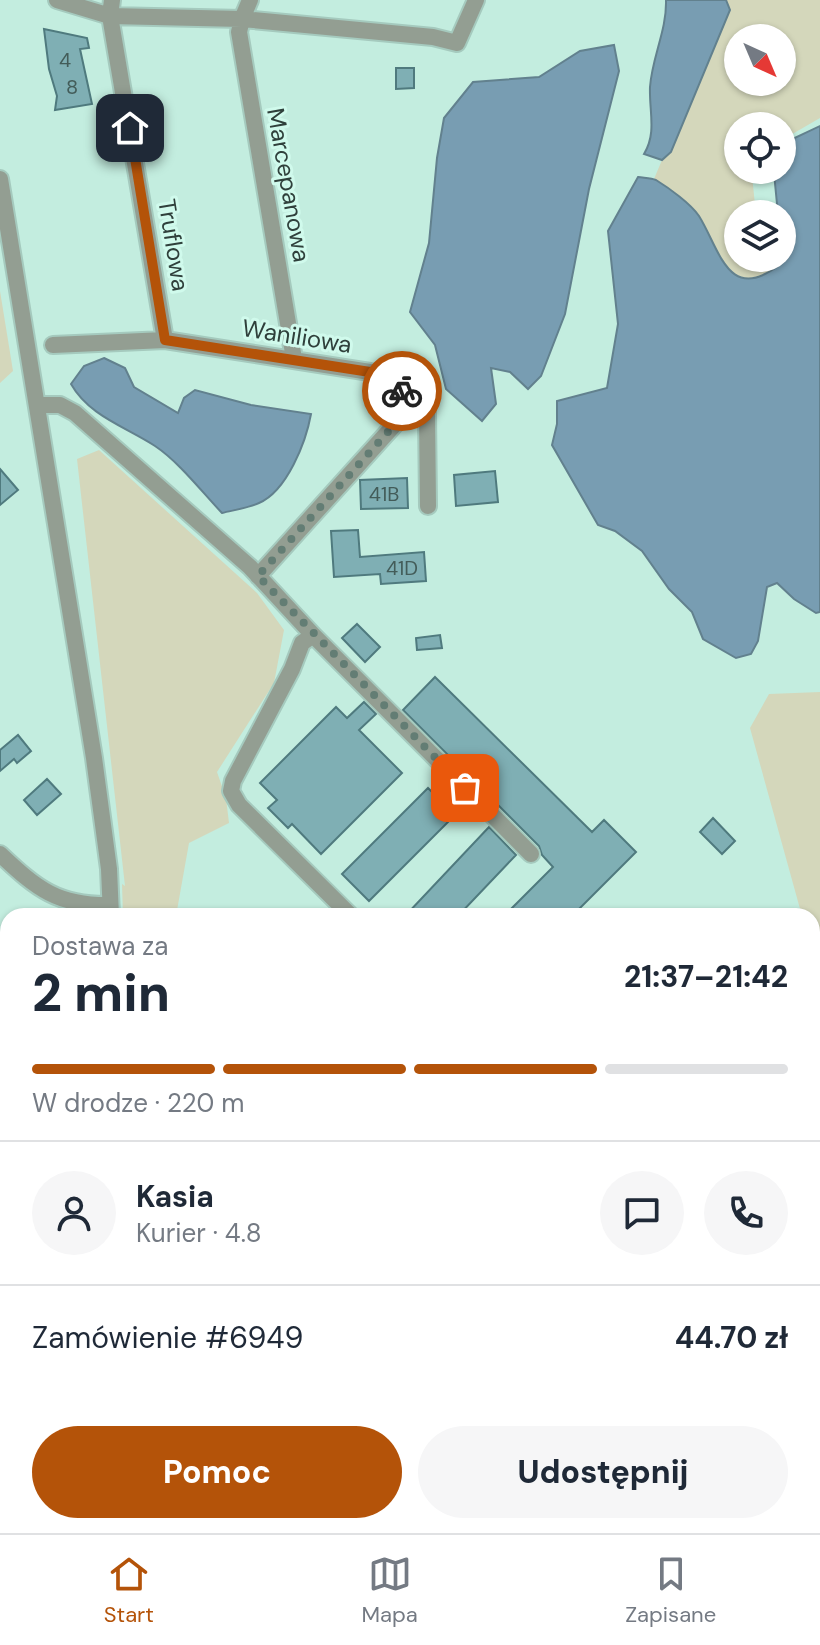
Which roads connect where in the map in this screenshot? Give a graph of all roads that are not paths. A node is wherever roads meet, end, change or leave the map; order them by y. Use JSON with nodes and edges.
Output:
{"nodes":[{"id":1,"x":57,"y":0,"type":"edge"},
{"id":2,"x":250,"y":0,"type":"edge"},
{"id":3,"x":476,"y":0,"type":"edge"},
{"id":4,"x":111,"y":8,"type":"edge"},
{"id":5,"x":242,"y":19,"type":"junction"},
{"id":6,"x":0,"y":179,"type":"edge"},
{"id":7,"x":165,"y":340,"type":"junction"},
{"id":8,"x":53,"y":345,"type":"dead end"},
{"id":9,"x":294,"y":359,"type":"junction"},
{"id":10,"x":415,"y":402,"type":"junction"},
{"id":11,"x":38,"y":405,"type":"junction"},
{"id":12,"x":428,"y":506,"type":"dead end"},
{"id":13,"x":258,"y":576,"type":"junction"},
{"id":14,"x":313,"y":635,"type":"junction"},
{"id":15,"x":0,"y":854,"type":"edge"},
{"id":16,"x":531,"y":854,"type":"dead end"},
{"id":17,"x":98,"y":908,"type":"edge"},
{"id":18,"x":111,"y":908,"type":"edge"},
{"id":19,"x":343,"y":908,"type":"edge"}],
"edges":[{"from":1,"to":4,"type":"street"},
{"from":2,"to":5,"type":"street"},
{"from":3,"to":5,"type":"street"},
{"from":4,"to":5,"type":"street"},
{"from":4,"to":7,"type":"street","name":"Truflowa"},
{"from":5,"to":9,"type":"street","name":"Marcepanowa"},
{"from":6,"to":11,"type":"street"},
{"from":7,"to":8,"type":"street","name":"Waniliowa"},
{"from":7,"to":9,"type":"street","name":"Waniliowa"},
{"from":9,"to":10,"type":"street","name":"Waniliowa"},
{"from":10,"to":12,"type":"street"},
{"from":10,"to":13,"type":"street"},
{"from":11,"to":13,"type":"street"},
{"from":11,"to":18,"type":"street"},
{"from":13,"to":14,"type":"street"},
{"from":14,"to":16,"type":"street"},
{"from":14,"to":19,"type":"street"},
{"from":15,"to":17,"type":"street"}]}
